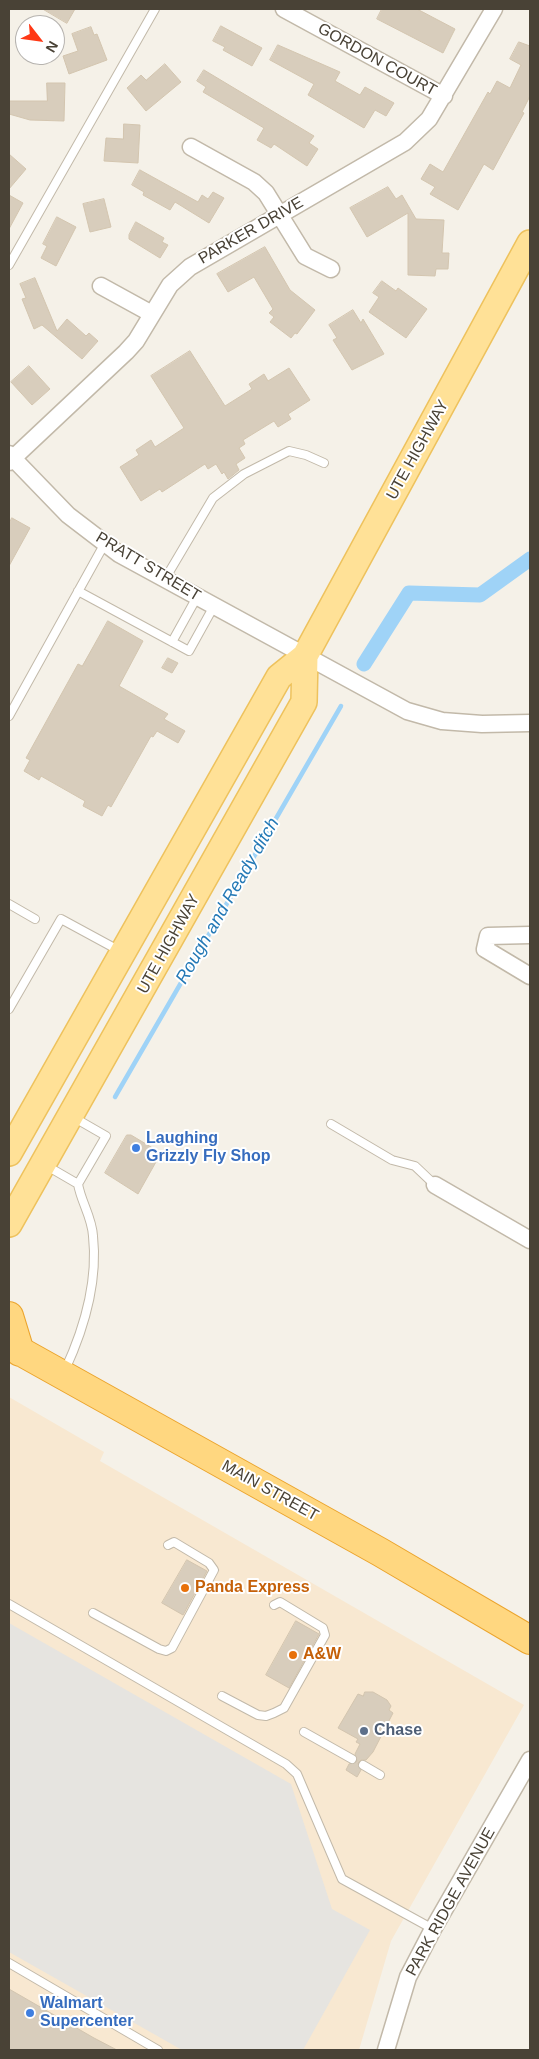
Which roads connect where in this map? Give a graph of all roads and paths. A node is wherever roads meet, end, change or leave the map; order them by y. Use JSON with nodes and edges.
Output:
{"nodes":[{"id":1,"x":155,"y":9,"type":"edge"},
{"id":2,"x":284,"y":9,"type":"edge"},
{"id":3,"x":494,"y":9,"type":"edge"},
{"id":4,"x":444,"y":96,"type":"junction"},
{"id":5,"x":191,"y":147,"type":"dead end"},
{"id":6,"x":279,"y":215,"type":"junction"},
{"id":7,"x":530,"y":244,"type":"edge"},
{"id":8,"x":9,"y":265,"type":"edge"},
{"id":9,"x":332,"y":269,"type":"dead end"},
{"id":10,"x":102,"y":286,"type":"dead end"},
{"id":11,"x":152,"y":314,"type":"junction"},
{"id":12,"x":10,"y":458,"type":"edge"},
{"id":13,"x":324,"y":464,"type":"dead end"},
{"id":14,"x":105,"y":543,"type":"junction"},
{"id":15,"x":165,"y":579,"type":"junction"},
{"id":16,"x":78,"y":591,"type":"junction"},
{"id":17,"x":197,"y":597,"type":"junction"},
{"id":18,"x":214,"y":606,"type":"junction"},
{"id":19,"x":172,"y":642,"type":"junction"},
{"id":20,"x":305,"y":656,"type":"junction"},
{"id":21,"x":9,"y":716,"type":"edge"},
{"id":22,"x":530,"y":723,"type":"edge"},
{"id":23,"x":9,"y":904,"type":"edge"},
{"id":24,"x":35,"y":919,"type":"dead end"},
{"id":25,"x":530,"y":935,"type":"edge"},
{"id":26,"x":124,"y":953,"type":"junction"},
{"id":27,"x":530,"y":976,"type":"edge"},
{"id":28,"x":9,"y":1009,"type":"edge"},
{"id":29,"x":71,"y":1116,"type":"junction"},
{"id":30,"x":332,"y":1124,"type":"dead end"},
{"id":31,"x":9,"y":1153,"type":"edge"},
{"id":32,"x":43,"y":1164,"type":"junction"},
{"id":33,"x":78,"y":1184,"type":"junction"},
{"id":34,"x":435,"y":1185,"type":"joint"},
{"id":35,"x":9,"y":1224,"type":"edge"},
{"id":36,"x":530,"y":1240,"type":"edge"},
{"id":37,"x":9,"y":1316,"type":"edge"},
{"id":38,"x":12,"y":1350,"type":"edge"},
{"id":39,"x":62,"y":1375,"type":"junction"},
{"id":40,"x":168,"y":1545,"type":"dead end"},
{"id":41,"x":9,"y":1604,"type":"edge"},
{"id":42,"x":274,"y":1605,"type":"dead end"},
{"id":43,"x":93,"y":1613,"type":"dead end"},
{"id":44,"x":530,"y":1640,"type":"edge"},
{"id":45,"x":222,"y":1696,"type":"dead end"},
{"id":46,"x":304,"y":1732,"type":"dead end"},
{"id":47,"x":352,"y":1759,"type":"dead end"},
{"id":48,"x":530,"y":1760,"type":"edge"},
{"id":49,"x":364,"y":1766,"type":"dead end"},
{"id":50,"x":380,"y":1775,"type":"dead end"},
{"id":51,"x":433,"y":1929,"type":"junction"},
{"id":52,"x":9,"y":1962,"type":"edge"},
{"id":53,"x":158,"y":2050,"type":"edge"},
{"id":54,"x":386,"y":2050,"type":"edge"}],
"edges":[{"from":1,"to":8,"type":"lane"},
{"from":2,"to":4,"type":"street","name":"GORDON COURT"},
{"from":3,"to":4,"type":"street","name":"PARKER DRIVE"},
{"from":4,"to":6,"type":"street","name":"PARKER DRIVE"},
{"from":5,"to":6,"type":"street"},
{"from":6,"to":9,"type":"street"},
{"from":6,"to":11,"type":"street","name":"PARKER DRIVE"},
{"from":7,"to":20,"type":"main road","name":"UTE HIGHWAY"},
{"from":10,"to":11,"type":"street"},
{"from":11,"to":12,"type":"street","name":"PARKER DRIVE"},
{"from":12,"to":14,"type":"street","name":"PRATT STREET"},
{"from":13,"to":15,"type":"lane"},
{"from":14,"to":15,"type":"street","name":"PRATT STREET"},
{"from":14,"to":16,"type":"lane"},
{"from":15,"to":17,"type":"street","name":"PRATT STREET"},
{"from":16,"to":19,"type":"lane"},
{"from":16,"to":21,"type":"lane"},
{"from":17,"to":18,"type":"street","name":"PRATT STREET"},
{"from":17,"to":19,"type":"lane"},
{"from":18,"to":19,"type":"lane"},
{"from":18,"to":20,"type":"street","name":"PRATT STREET"},
{"from":20,"to":22,"type":"street","name":"PRATT STREET"},
{"from":20,"to":26,"type":"main road","name":"UTE HIGHWAY"},
{"from":20,"to":29,"type":"main road","name":"UTE HIGHWAY"},
{"from":23,"to":24,"type":"lane"},
{"from":25,"to":27,"type":"street"},
{"from":26,"to":28,"type":"lane"},
{"from":26,"to":31,"type":"main road","name":"UTE HIGHWAY"},
{"from":29,"to":32,"type":"main road","name":"UTE HIGHWAY"},
{"from":29,"to":33,"type":"lane"},
{"from":30,"to":34,"type":"lane"},
{"from":32,"to":33,"type":"lane"},
{"from":32,"to":35,"type":"main road","name":"UTE HIGHWAY"},
{"from":33,"to":39,"type":"lane"},
{"from":34,"to":36,"type":"street"},
{"from":37,"to":38,"type":"highway"},
{"from":38,"to":39,"type":"highway","name":"MAIN STREET"},
{"from":39,"to":44,"type":"highway","name":"MAIN STREET"},
{"from":40,"to":43,"type":"lane"},
{"from":41,"to":51,"type":"lane"},
{"from":42,"to":45,"type":"lane"},
{"from":46,"to":47,"type":"lane"},
{"from":48,"to":51,"type":"street","name":"PARK RIDGE AVENUE"},
{"from":49,"to":50,"type":"lane"},
{"from":51,"to":54,"type":"street","name":"PARK RIDGE AVENUE"},
{"from":52,"to":53,"type":"lane"}]}
